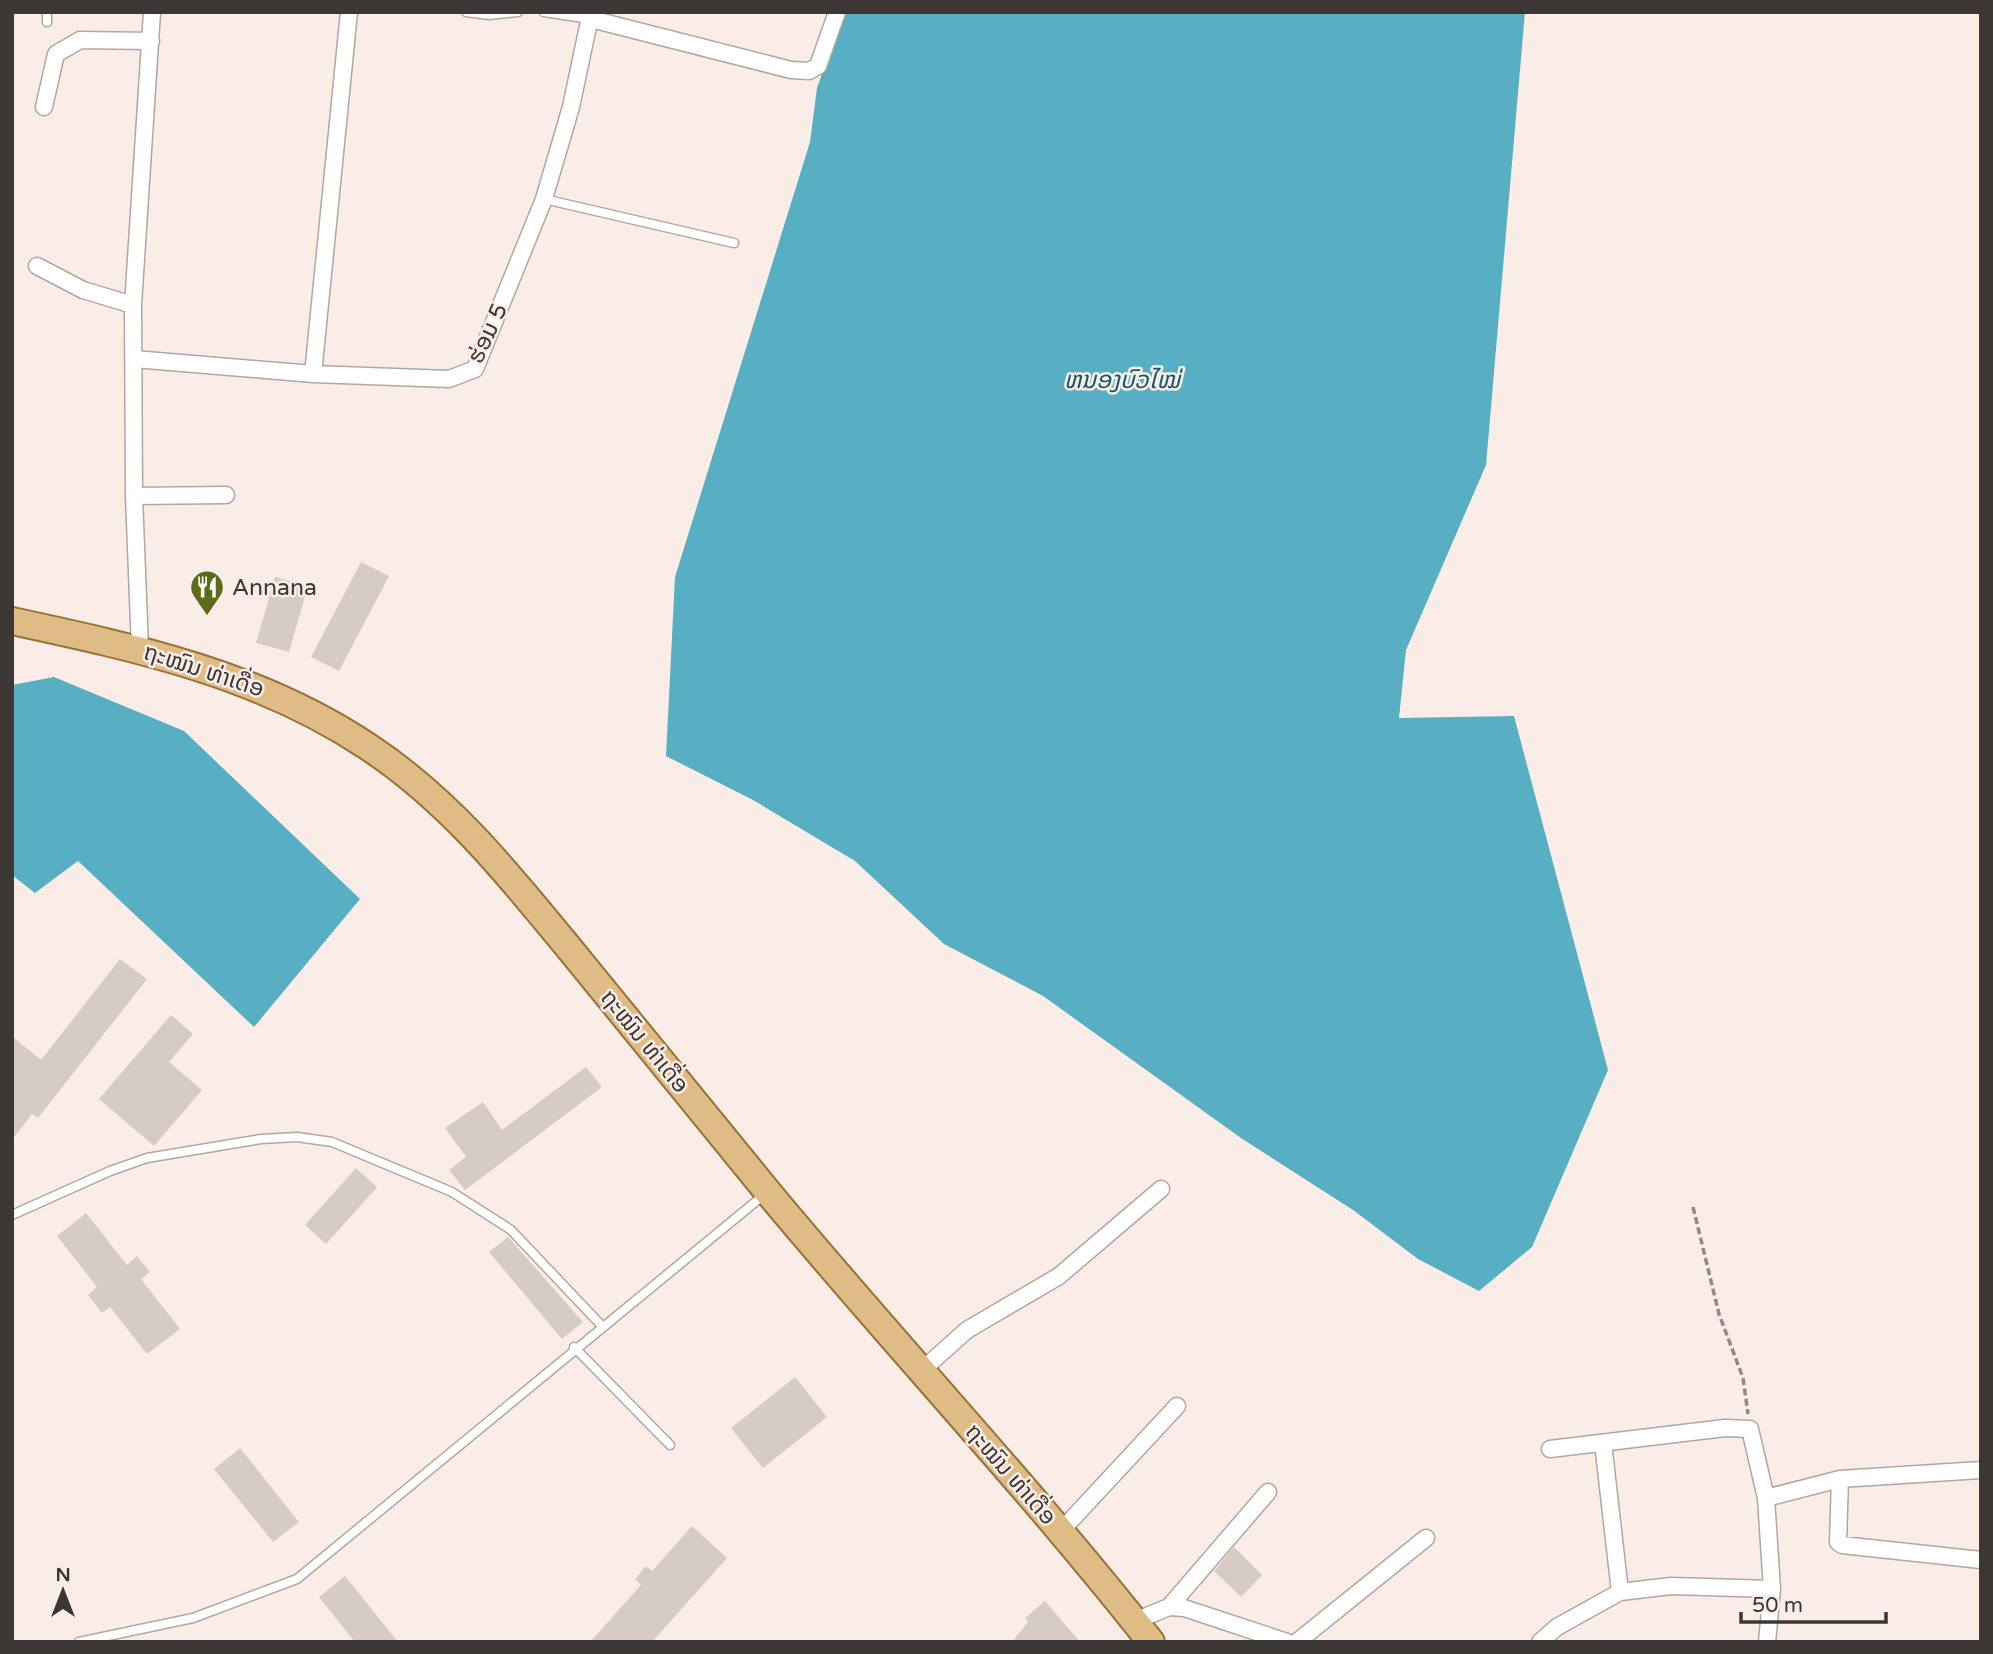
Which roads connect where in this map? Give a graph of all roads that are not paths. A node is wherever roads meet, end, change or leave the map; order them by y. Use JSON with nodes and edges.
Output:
{"nodes":[{"id":1,"x":47,"y":12,"type":"edge"},
{"id":2,"x":152,"y":12,"type":"edge"},
{"id":3,"x":349,"y":12,"type":"edge"},
{"id":4,"x":466,"y":12,"type":"edge"},
{"id":5,"x":518,"y":12,"type":"edge"},
{"id":6,"x":544,"y":12,"type":"edge"},
{"id":7,"x":837,"y":12,"type":"edge"},
{"id":8,"x":591,"y":16,"type":"edge"},
{"id":9,"x":47,"y":22,"type":"dead end"},
{"id":10,"x":151,"y":41,"type":"junction"},
{"id":11,"x":44,"y":107,"type":"dead end"},
{"id":12,"x":544,"y":198,"type":"junction"},
{"id":13,"x":734,"y":243,"type":"dead end"},
{"id":14,"x":37,"y":266,"type":"dead end"},
{"id":15,"x":133,"y":304,"type":"junction"},
{"id":16,"x":134,"y":359,"type":"junction"},
{"id":17,"x":313,"y":374,"type":"junction"},
{"id":18,"x":226,"y":495,"type":"dead end"},
{"id":19,"x":134,"y":496,"type":"junction"},
{"id":20,"x":12,"y":621,"type":"edge"},
{"id":21,"x":140,"y":649,"type":"junction"},
{"id":22,"x":1160,"y":1189,"type":"dead end"},
{"id":23,"x":767,"y":1192,"type":"junction"},
{"id":24,"x":12,"y":1215,"type":"edge"},
{"id":25,"x":601,"y":1325,"type":"junction"},
{"id":26,"x":574,"y":1347,"type":"junction"},
{"id":27,"x":920,"y":1372,"type":"junction"},
{"id":28,"x":1177,"y":1406,"type":"dead end"},
{"id":29,"x":1604,"y":1443,"type":"junction"},
{"id":30,"x":670,"y":1445,"type":"dead end"},
{"id":31,"x":1550,"y":1449,"type":"dead end"},
{"id":32,"x":1981,"y":1469,"type":"edge"},
{"id":33,"x":1840,"y":1479,"type":"junction"},
{"id":34,"x":1268,"y":1492,"type":"dead end"},
{"id":35,"x":1766,"y":1498,"type":"junction"},
{"id":36,"x":1061,"y":1531,"type":"junction"},
{"id":37,"x":1426,"y":1538,"type":"dead end"},
{"id":38,"x":1981,"y":1560,"type":"edge"},
{"id":39,"x":1772,"y":1589,"type":"junction"},
{"id":40,"x":1620,"y":1592,"type":"junction"},
{"id":41,"x":1168,"y":1607,"type":"junction"},
{"id":42,"x":1135,"y":1620,"type":"junction"},
{"id":43,"x":79,"y":1642,"type":"edge"},
{"id":44,"x":1151,"y":1642,"type":"edge"},
{"id":45,"x":1287,"y":1642,"type":"edge"},
{"id":46,"x":1297,"y":1642,"type":"edge"},
{"id":47,"x":1541,"y":1642,"type":"edge"},
{"id":48,"x":1766,"y":1642,"type":"edge"}],
"edges":[{"from":1,"to":9,"type":"lane"},
{"from":2,"to":10,"type":"street"},
{"from":3,"to":17,"type":"street"},
{"from":4,"to":5,"type":"lane"},
{"from":6,"to":8,"type":"lane"},
{"from":7,"to":8,"type":"street"},
{"from":8,"to":12,"type":"street","name":"ຮ່ອມ 5"},
{"from":10,"to":11,"type":"street"},
{"from":10,"to":15,"type":"street"},
{"from":12,"to":13,"type":"lane"},
{"from":12,"to":17,"type":"street","name":"ຮ່ອມ 5"},
{"from":14,"to":15,"type":"street"},
{"from":15,"to":16,"type":"street"},
{"from":16,"to":17,"type":"street","name":"ຮ່ອມ 5"},
{"from":16,"to":19,"type":"street"},
{"from":18,"to":19,"type":"street"},
{"from":19,"to":21,"type":"street"},
{"from":20,"to":21,"type":"main road","name":"ຖະໝົນ ທ່າເດື່ອ"},
{"from":21,"to":23,"type":"main road","name":"ຖະໝົນ ທ່າເດື່ອ"},
{"from":22,"to":27,"type":"street"},
{"from":23,"to":25,"type":"lane"},
{"from":23,"to":27,"type":"main road","name":"ຖະໝົນ ທ່າເດື່ອ"},
{"from":24,"to":25,"type":"lane"},
{"from":25,"to":26,"type":"lane"},
{"from":26,"to":30,"type":"lane"},
{"from":26,"to":43,"type":"lane"},
{"from":27,"to":36,"type":"main road","name":"ຖະໝົນ ທ່າເດື່ອ"},
{"from":28,"to":36,"type":"street"},
{"from":29,"to":31,"type":"street"},
{"from":29,"to":35,"type":"street"},
{"from":29,"to":40,"type":"street"},
{"from":32,"to":33,"type":"street"},
{"from":33,"to":35,"type":"street"},
{"from":33,"to":38,"type":"street"},
{"from":34,"to":41,"type":"street"},
{"from":35,"to":39,"type":"street"},
{"from":36,"to":42,"type":"main road","name":"ຖະໝົນ ທ່າເດື່ອ"},
{"from":37,"to":46,"type":"street"},
{"from":39,"to":40,"type":"street"},
{"from":39,"to":48,"type":"street"},
{"from":40,"to":47,"type":"street"},
{"from":41,"to":42,"type":"street"},
{"from":41,"to":45,"type":"street"},
{"from":42,"to":44,"type":"main road","name":"ຖະໝົນ ທ່າເດື່ອ"}]}
